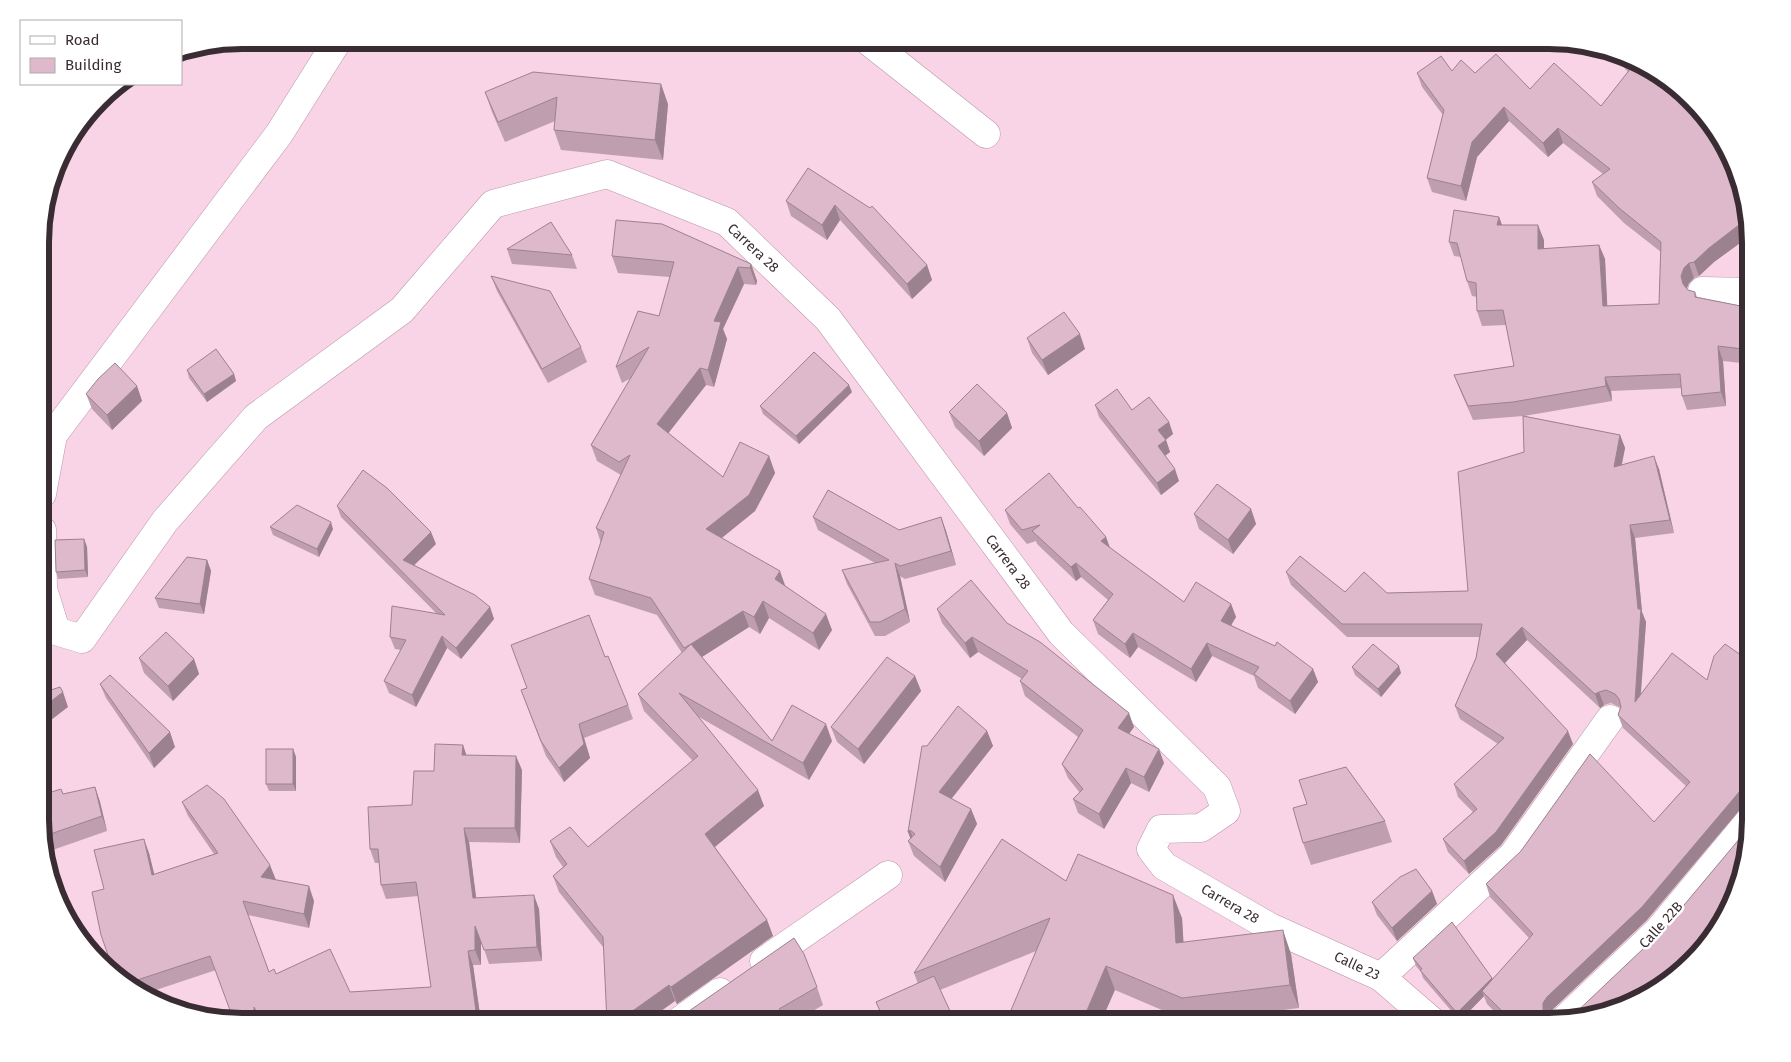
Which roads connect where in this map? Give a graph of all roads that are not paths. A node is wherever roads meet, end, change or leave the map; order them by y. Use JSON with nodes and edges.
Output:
{"nodes":[{"id":1,"x":332,"y":49,"type":"edge"},
{"id":2,"x":878,"y":49,"type":"edge"},
{"id":3,"x":986,"y":134,"type":"dead end"},
{"id":4,"x":1702,"y":291,"type":"dead end"},
{"id":5,"x":1742,"y":292,"type":"edge"},
{"id":6,"x":49,"y":456,"type":"edge"},
{"id":7,"x":49,"y":608,"type":"edge"},
{"id":8,"x":1610,"y":719,"type":"dead end"},
{"id":9,"x":1742,"y":831,"type":"edge"},
{"id":10,"x":888,"y":875,"type":"dead end"},
{"id":11,"x":1270,"y":927,"type":"joint"},
{"id":12,"x":1381,"y":977,"type":"junction"},
{"id":13,"x":1573,"y":1012,"type":"edge"},
{"id":14,"x":691,"y":1013,"type":"edge"},
{"id":15,"x":1423,"y":1013,"type":"edge"}],
"edges":[{"from":1,"to":6,"type":"street"},
{"from":2,"to":3,"type":"street"},
{"from":4,"to":5,"type":"street"},
{"from":7,"to":11,"type":"street","name":"Carrera 28"},
{"from":8,"to":12,"type":"street"},
{"from":9,"to":13,"type":"street","name":"Calle 22B"},
{"from":10,"to":14,"type":"street"},
{"from":11,"to":12,"type":"street","name":"Calle 23"},
{"from":12,"to":15,"type":"street","name":"Calle 23"}]}
